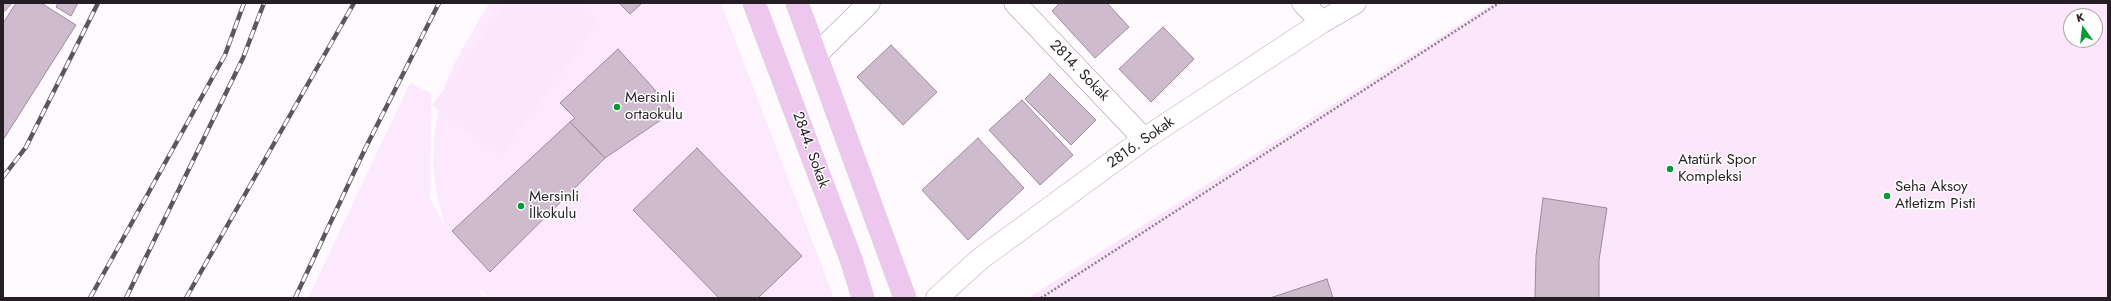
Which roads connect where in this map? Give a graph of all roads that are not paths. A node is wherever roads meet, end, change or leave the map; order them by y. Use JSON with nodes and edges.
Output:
{"nodes":[{"id":1,"x":754,"y":3,"type":"edge"},
{"id":2,"x":797,"y":3,"type":"edge"},
{"id":3,"x":869,"y":3,"type":"edge"},
{"id":4,"x":1015,"y":3,"type":"edge"},
{"id":5,"x":1303,"y":3,"type":"edge"},
{"id":6,"x":1355,"y":3,"type":"edge"},
{"id":7,"x":1322,"y":22,"type":"junction"},
{"id":8,"x":816,"y":55,"type":"junction"},
{"id":9,"x":1144,"y":139,"type":"junction"},
{"id":10,"x":863,"y":298,"type":"edge"},
{"id":11,"x":905,"y":298,"type":"edge"},
{"id":12,"x":937,"y":298,"type":"edge"}],
"edges":[{"from":1,"to":10,"type":"main road","name":"2844. Sokak"},
{"from":2,"to":8,"type":"main road"},
{"from":3,"to":8,"type":"street"},
{"from":4,"to":9,"type":"street","name":"2814. Sokak"},
{"from":5,"to":7,"type":"street"},
{"from":6,"to":7,"type":"street","name":"2816. Sokak"},
{"from":7,"to":9,"type":"street","name":"2816. Sokak"},
{"from":8,"to":11,"type":"main road"},
{"from":9,"to":12,"type":"street","name":"2816. Sokak"}]}
